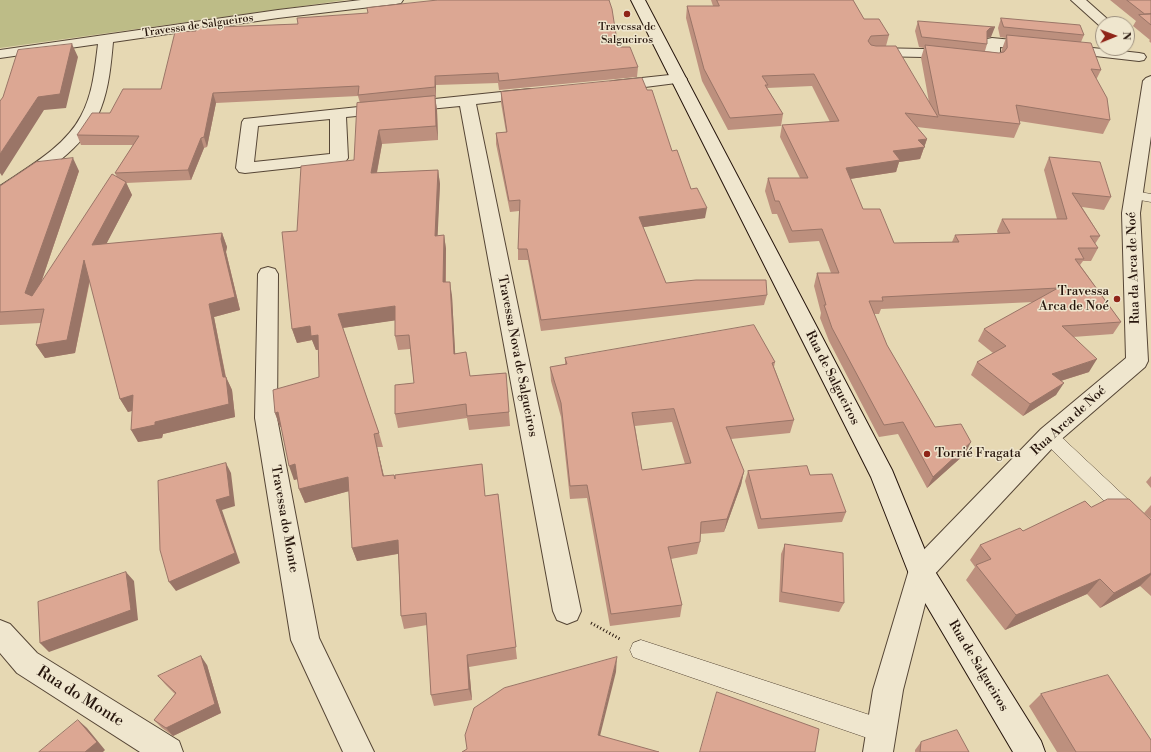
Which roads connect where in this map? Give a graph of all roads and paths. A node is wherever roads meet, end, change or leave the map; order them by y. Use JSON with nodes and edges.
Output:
{"nodes":[{"id":1,"x":280,"y":0,"type":"edge"},
{"id":2,"x":396,"y":0,"type":"edge"},
{"id":3,"x":638,"y":0,"type":"edge"},
{"id":4,"x":1078,"y":0,"type":"edge"},
{"id":5,"x":278,"y":14,"type":"junction"},
{"id":6,"x":1097,"y":16,"type":"edge"},
{"id":7,"x":106,"y":39,"type":"junction"},
{"id":8,"x":1135,"y":49,"type":"edge"},
{"id":9,"x":873,"y":52,"type":"edge"},
{"id":10,"x":0,"y":54,"type":"edge"},
{"id":11,"x":1139,"y":57,"type":"junction"},
{"id":12,"x":679,"y":79,"type":"junction"},
{"id":13,"x":1151,"y":81,"type":"edge"},
{"id":14,"x":600,"y":87,"type":"edge"},
{"id":15,"x":546,"y":93,"type":"edge"},
{"id":16,"x":467,"y":100,"type":"junction"},
{"id":17,"x":338,"y":113,"type":"junction"},
{"id":18,"x":0,"y":194,"type":"edge"},
{"id":19,"x":1142,"y":197,"type":"edge"},
{"id":20,"x":268,"y":274,"type":"dead end"},
{"id":21,"x":1146,"y":365,"type":"edge"},
{"id":22,"x":1049,"y":436,"type":"junction"},
{"id":23,"x":1151,"y":534,"type":"edge"},
{"id":24,"x":920,"y":570,"type":"junction"},
{"id":25,"x":567,"y":611,"type":"joint"},
{"id":26,"x":0,"y":633,"type":"edge"},
{"id":27,"x":641,"y":650,"type":"joint"},
{"id":28,"x":880,"y":742,"type":"edge"},
{"id":29,"x":168,"y":752,"type":"edge"},
{"id":30,"x":358,"y":752,"type":"edge"},
{"id":31,"x":1030,"y":752,"type":"edge"}],
"edges":[{"from":1,"to":5,"type":"street"},
{"from":2,"to":5,"type":"street","name":"Travessa de Salgueiros"},
{"from":3,"to":12,"type":"street","name":"Rua de Salgueiros"},
{"from":4,"to":6,"type":"street"},
{"from":5,"to":7,"type":"street","name":"Travessa de Salgueiros"},
{"from":7,"to":10,"type":"street","name":"Travessa de Salgueiros"},
{"from":7,"to":18,"type":"street"},
{"from":8,"to":11,"type":"street","name":"Rua da Arca de Noé"},
{"from":9,"to":11,"type":"street"},
{"from":11,"to":13,"type":"street","name":"Rua da Arca de Noé"},
{"from":12,"to":14,"type":"street"},
{"from":12,"to":24,"type":"street","name":"Rua de Salgueiros"},
{"from":13,"to":19,"type":"street","name":"Rua da Arca de Noé"},
{"from":15,"to":16,"type":"street"},
{"from":16,"to":17,"type":"street"},
{"from":16,"to":25,"type":"street","name":"Travessa Nova de Salgueiros"},
{"from":17,"to":17,"type":"street"},
{"from":19,"to":21,"type":"street","name":"Rua da Arca de Noé"},
{"from":20,"to":30,"type":"street","name":"Travessa do Monte"},
{"from":21,"to":22,"type":"street","name":"Rua Arca de Noé"},
{"from":22,"to":23,"type":"lane"},
{"from":22,"to":24,"type":"street","name":"Rua Arca de Noé"},
{"from":24,"to":28,"type":"street"},
{"from":24,"to":31,"type":"street","name":"Rua de Salgueiros"},
{"from":25,"to":27,"type":"path"},
{"from":26,"to":29,"type":"street","name":"Rua do Monte"},
{"from":27,"to":28,"type":"lane"}]}
